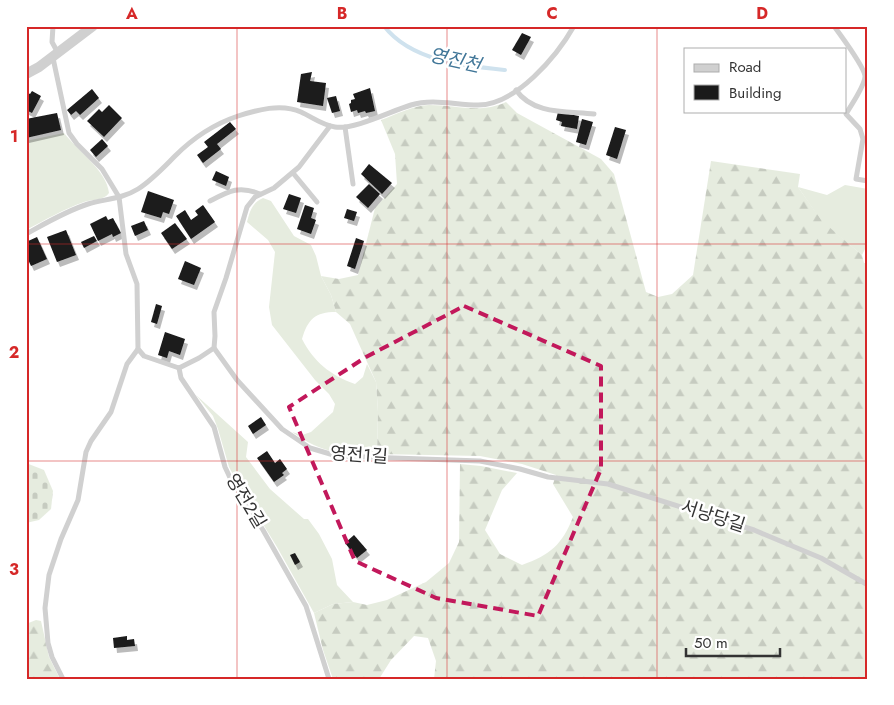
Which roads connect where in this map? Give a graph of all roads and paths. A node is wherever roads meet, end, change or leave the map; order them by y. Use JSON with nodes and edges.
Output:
{"nodes":[{"id":1,"x":54,"y":26,"type":"edge"},
{"id":2,"x":93,"y":26,"type":"edge"},
{"id":3,"x":574,"y":26,"type":"edge"},
{"id":4,"x":834,"y":26,"type":"edge"},
{"id":5,"x":55,"y":55,"type":"junction"},
{"id":6,"x":26,"y":74,"type":"edge"},
{"id":7,"x":516,"y":90,"type":"junction"},
{"id":8,"x":594,"y":114,"type":"dead end"},
{"id":9,"x":330,"y":126,"type":"junction"},
{"id":10,"x":345,"y":127,"type":"junction"},
{"id":11,"x":293,"y":173,"type":"junction"},
{"id":12,"x":868,"y":181,"type":"edge"},
{"id":13,"x":353,"y":184,"type":"dead end"},
{"id":14,"x":260,"y":194,"type":"junction"},
{"id":15,"x":119,"y":197,"type":"junction"},
{"id":16,"x":210,"y":201,"type":"dead end"},
{"id":17,"x":317,"y":202,"type":"dead end"},
{"id":18,"x":26,"y":234,"type":"edge"},
{"id":19,"x":214,"y":348,"type":"junction"},
{"id":20,"x":138,"y":349,"type":"junction"},
{"id":21,"x":179,"y":368,"type":"junction"},
{"id":22,"x":548,"y":477,"type":"joint"},
{"id":23,"x":868,"y":585,"type":"edge"},
{"id":24,"x":63,"y":679,"type":"edge"},
{"id":25,"x":328,"y":679,"type":"edge"}],
"edges":[{"from":1,"to":5,"type":"lane"},
{"from":2,"to":5,"type":"street"},
{"from":3,"to":7,"type":"lane"},
{"from":4,"to":12,"type":"lane"},
{"from":5,"to":6,"type":"street"},
{"from":5,"to":15,"type":"lane"},
{"from":7,"to":8,"type":"lane"},
{"from":7,"to":10,"type":"lane"},
{"from":9,"to":10,"type":"lane"},
{"from":9,"to":11,"type":"lane"},
{"from":9,"to":15,"type":"lane"},
{"from":10,"to":13,"type":"lane"},
{"from":11,"to":14,"type":"lane"},
{"from":11,"to":17,"type":"lane"},
{"from":14,"to":16,"type":"lane"},
{"from":14,"to":19,"type":"lane"},
{"from":15,"to":18,"type":"lane"},
{"from":15,"to":20,"type":"lane"},
{"from":19,"to":21,"type":"lane"},
{"from":19,"to":22,"type":"lane","name":"영전1길"},
{"from":20,"to":21,"type":"lane"},
{"from":20,"to":24,"type":"lane"},
{"from":21,"to":25,"type":"lane","name":"영전2길"},
{"from":22,"to":23,"type":"lane","name":"서낭당길"}]}
